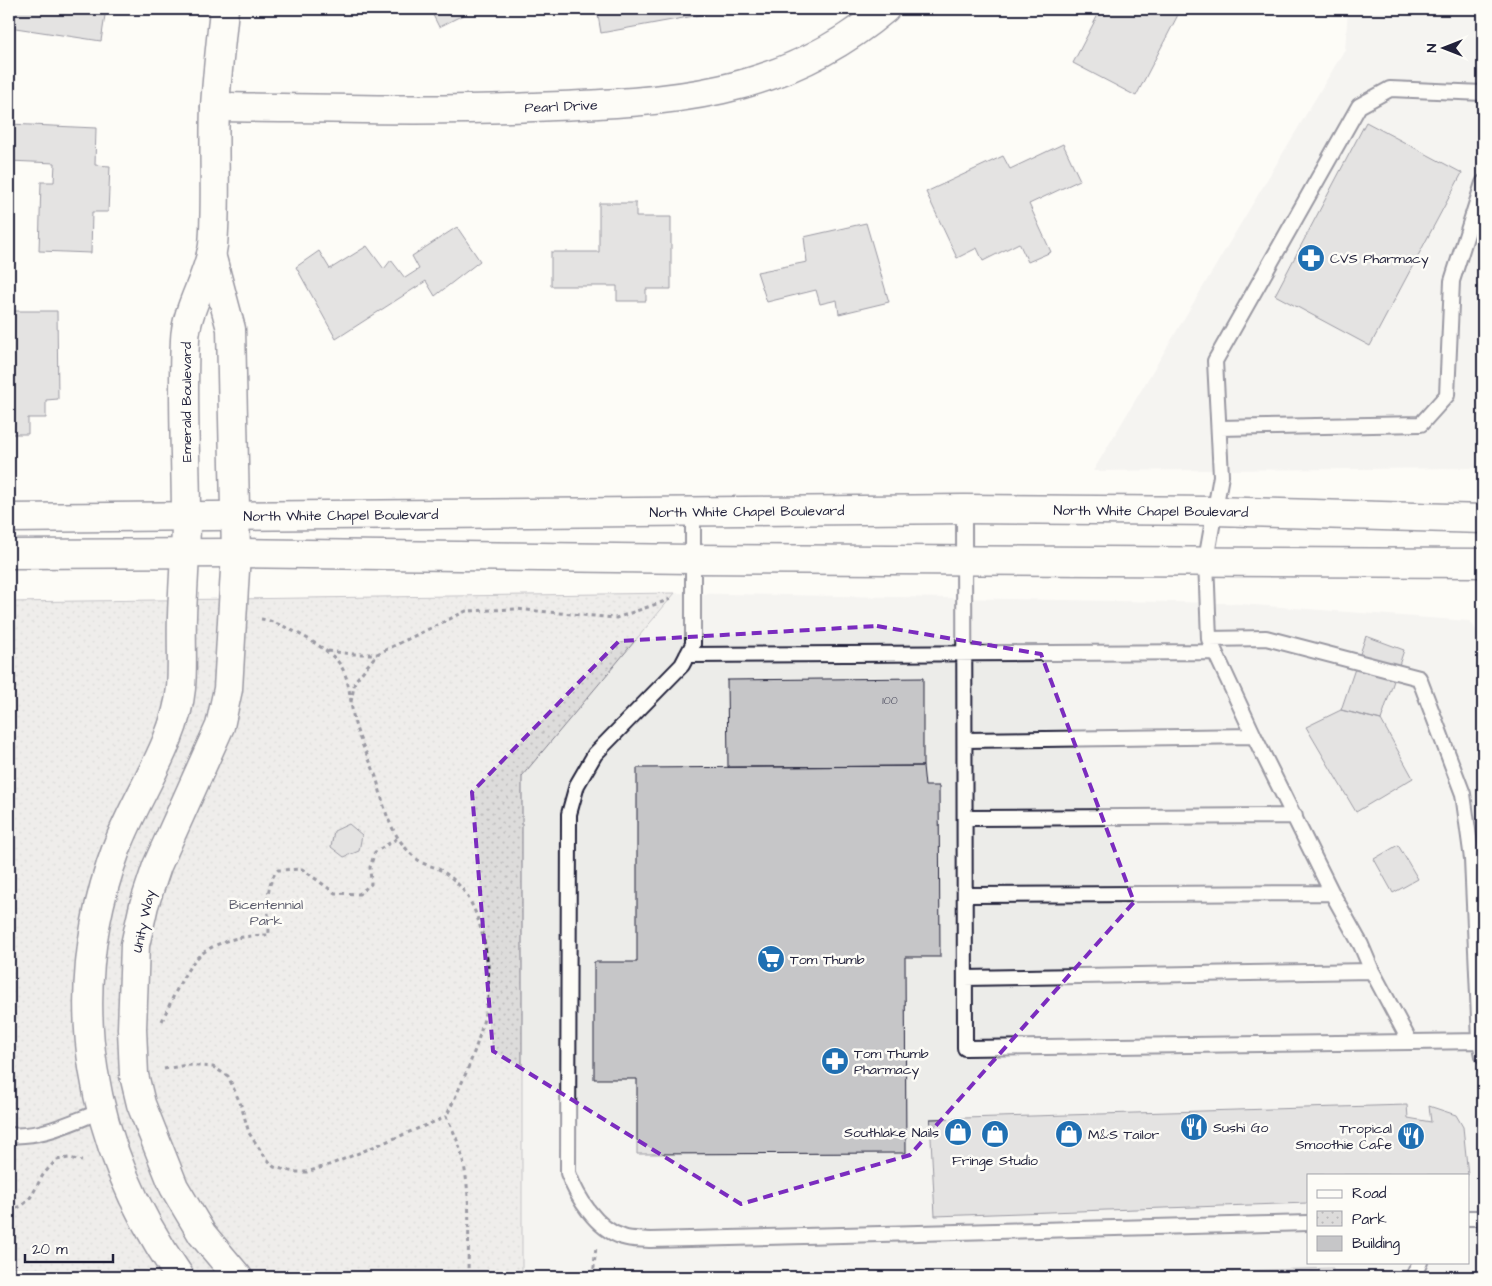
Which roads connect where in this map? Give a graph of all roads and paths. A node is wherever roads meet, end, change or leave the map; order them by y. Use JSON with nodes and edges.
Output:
{"nodes":[{"id":1,"x":224,"y":9,"type":"edge"},
{"id":2,"x":885,"y":9,"type":"edge"},
{"id":3,"x":1483,"y":93,"type":"edge"},
{"id":4,"x":216,"y":107,"type":"junction"},
{"id":5,"x":1483,"y":183,"type":"edge"},
{"id":6,"x":211,"y":254,"type":"junction"},
{"id":7,"x":1220,"y":428,"type":"junction"},
{"id":8,"x":964,"y":510,"type":"junction"},
{"id":9,"x":1215,"y":511,"type":"junction"},
{"id":10,"x":693,"y":512,"type":"junction"},
{"id":11,"x":186,"y":516,"type":"junction"},
{"id":12,"x":236,"y":516,"type":"junction"},
{"id":13,"x":9,"y":518,"type":"edge"},
{"id":14,"x":1483,"y":519,"type":"edge"},
{"id":15,"x":236,"y":553,"type":"junction"},
{"id":16,"x":9,"y":554,"type":"edge"},
{"id":17,"x":186,"y":554,"type":"junction"},
{"id":18,"x":692,"y":560,"type":"junction"},
{"id":19,"x":965,"y":560,"type":"junction"},
{"id":20,"x":1206,"y":560,"type":"junction"},
{"id":21,"x":1483,"y":563,"type":"edge"},
{"id":22,"x":692,"y":589,"type":"junction"},
{"id":23,"x":252,"y":618,"type":"dead end"},
{"id":24,"x":1212,"y":646,"type":"junction"},
{"id":25,"x":324,"y":650,"type":"junction"},
{"id":26,"x":377,"y":654,"type":"junction"},
{"id":27,"x":965,"y":654,"type":"junction"},
{"id":28,"x":687,"y":655,"type":"junction"},
{"id":29,"x":351,"y":707,"type":"junction"},
{"id":30,"x":1254,"y":736,"type":"junction"},
{"id":31,"x":965,"y":740,"type":"junction"},
{"id":32,"x":1295,"y":816,"type":"junction"},
{"id":33,"x":965,"y":818,"type":"junction"},
{"id":34,"x":398,"y":838,"type":"junction"},
{"id":35,"x":1478,"y":858,"type":"edge"},
{"id":36,"x":1332,"y":893,"type":"junction"},
{"id":37,"x":965,"y":895,"type":"junction"},
{"id":38,"x":1372,"y":971,"type":"junction"},
{"id":39,"x":965,"y":978,"type":"junction"},
{"id":40,"x":161,"y":1029,"type":"dead end"},
{"id":41,"x":1482,"y":1041,"type":"edge"},
{"id":42,"x":1410,"y":1042,"type":"junction"},
{"id":43,"x":1483,"y":1056,"type":"edge"},
{"id":44,"x":162,"y":1061,"type":"dead end"},
{"id":45,"x":141,"y":1104,"type":"junction"},
{"id":46,"x":100,"y":1112,"type":"junction"},
{"id":47,"x":446,"y":1117,"type":"junction"},
{"id":48,"x":9,"y":1135,"type":"edge"},
{"id":49,"x":82,"y":1161,"type":"dead end"},
{"id":50,"x":9,"y":1211,"type":"edge"},
{"id":51,"x":1470,"y":1218,"type":"edge"},
{"id":52,"x":1483,"y":1218,"type":"edge"},
{"id":53,"x":1307,"y":1223,"type":"edge"},
{"id":54,"x":1419,"y":1264,"type":"edge"},
{"id":55,"x":180,"y":1277,"type":"edge"},
{"id":56,"x":238,"y":1277,"type":"edge"},
{"id":57,"x":468,"y":1277,"type":"edge"},
{"id":58,"x":1413,"y":1277,"type":"edge"}],
"edges":[{"from":1,"to":4,"type":"street","name":"Emerald Boulevard"},
{"from":2,"to":4,"type":"street","name":"Pearl Drive"},
{"from":3,"to":7,"type":"lane"},
{"from":4,"to":6,"type":"street","name":"Emerald Boulevard"},
{"from":5,"to":7,"type":"lane"},
{"from":6,"to":11,"type":"street","name":"Emerald Boulevard"},
{"from":6,"to":12,"type":"street","name":"Emerald Boulevard"},
{"from":7,"to":9,"type":"lane"},
{"from":8,"to":9,"type":"street","name":"North White Chapel Boulevard"},
{"from":8,"to":10,"type":"street","name":"North White Chapel Boulevard"},
{"from":8,"to":19,"type":"lane"},
{"from":9,"to":14,"type":"street","name":"North White Chapel Boulevard"},
{"from":9,"to":20,"type":"lane"},
{"from":10,"to":12,"type":"street","name":"North White Chapel Boulevard"},
{"from":10,"to":18,"type":"lane"},
{"from":11,"to":12,"type":"street","name":"North White Chapel Boulevard"},
{"from":11,"to":13,"type":"street","name":"North White Chapel Boulevard"},
{"from":11,"to":17,"type":"street","name":"Emerald Boulevard"},
{"from":12,"to":15,"type":"street","name":"Emerald Boulevard"},
{"from":15,"to":17,"type":"street"},
{"from":15,"to":18,"type":"street"},
{"from":15,"to":45,"type":"street","name":"Unity Way"},
{"from":16,"to":17,"type":"street"},
{"from":17,"to":46,"type":"street"},
{"from":18,"to":19,"type":"street"},
{"from":18,"to":22,"type":"lane"},
{"from":19,"to":20,"type":"street"},
{"from":19,"to":27,"type":"lane"},
{"from":20,"to":21,"type":"street"},
{"from":20,"to":24,"type":"lane"},
{"from":22,"to":26,"type":"path"},
{"from":22,"to":28,"type":"lane"},
{"from":23,"to":25,"type":"path"},
{"from":24,"to":27,"type":"lane"},
{"from":24,"to":30,"type":"lane"},
{"from":24,"to":35,"type":"lane"},
{"from":25,"to":26,"type":"path"},
{"from":25,"to":29,"type":"path"},
{"from":26,"to":29,"type":"path"},
{"from":27,"to":28,"type":"lane"},
{"from":27,"to":31,"type":"lane"},
{"from":28,"to":53,"type":"lane"},
{"from":29,"to":34,"type":"path"},
{"from":30,"to":31,"type":"lane"},
{"from":30,"to":32,"type":"lane"},
{"from":31,"to":33,"type":"lane"},
{"from":32,"to":33,"type":"lane"},
{"from":32,"to":36,"type":"lane"},
{"from":33,"to":37,"type":"lane"},
{"from":34,"to":40,"type":"path"},
{"from":34,"to":47,"type":"path"},
{"from":35,"to":41,"type":"lane"},
{"from":36,"to":37,"type":"lane"},
{"from":36,"to":38,"type":"lane"},
{"from":37,"to":39,"type":"lane"},
{"from":38,"to":39,"type":"lane"},
{"from":38,"to":42,"type":"lane"},
{"from":39,"to":42,"type":"lane"},
{"from":41,"to":42,"type":"lane"},
{"from":41,"to":43,"type":"lane"},
{"from":44,"to":47,"type":"path"},
{"from":45,"to":46,"type":"street"},
{"from":45,"to":56,"type":"street","name":"Unity Way"},
{"from":46,"to":48,"type":"lane"},
{"from":46,"to":55,"type":"street"},
{"from":47,"to":57,"type":"path"},
{"from":49,"to":50,"type":"path"},
{"from":51,"to":52,"type":"lane"},
{"from":54,"to":58,"type":"lane"}]}
